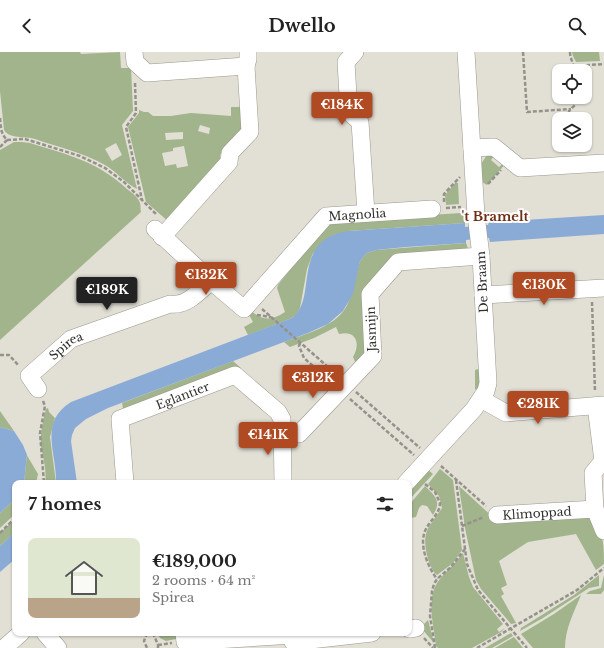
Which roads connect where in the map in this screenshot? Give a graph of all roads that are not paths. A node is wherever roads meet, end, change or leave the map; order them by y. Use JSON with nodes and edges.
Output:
{"nodes":[{"id":1,"x":355,"y":52,"type":"edge"},
{"id":2,"x":466,"y":52,"type":"edge"},
{"id":3,"x":247,"y":59,"type":"edge"},
{"id":4,"x":137,"y":60,"type":"edge"},
{"id":5,"x":472,"y":148,"type":"junction"},
{"id":6,"x":604,"y":162,"type":"edge"},
{"id":7,"x":438,"y":209,"type":"road end"},
{"id":8,"x":366,"y":213,"type":"junction"},
{"id":9,"x":480,"y":251,"type":"junction"},
{"id":10,"x":211,"y":281,"type":"junction"},
{"id":11,"x":598,"y":288,"type":"edge"},
{"id":12,"x":483,"y":295,"type":"junction"},
{"id":13,"x":33,"y":382,"type":"road end"},
{"id":14,"x":481,"y":399,"type":"junction"},
{"id":15,"x":600,"y":406,"type":"edge"},
{"id":16,"x":282,"y":428,"type":"junction"},
{"id":17,"x":125,"y":480,"type":"edge"},
{"id":18,"x":283,"y":480,"type":"edge"},
{"id":19,"x":409,"y":480,"type":"edge"},
{"id":20,"x":595,"y":509,"type":"junction"},
{"id":21,"x":497,"y":515,"type":"road end"},
{"id":22,"x":604,"y":531,"type":"edge"},
{"id":23,"x":18,"y":636,"type":"edge"},
{"id":24,"x":48,"y":636,"type":"edge"},
{"id":25,"x":184,"y":636,"type":"edge"},
{"id":26,"x":338,"y":636,"type":"edge"},
{"id":27,"x":293,"y":640,"type":"edge"},
{"id":28,"x":4,"y":648,"type":"edge"},
{"id":29,"x":58,"y":648,"type":"edge"}],
"edges":[{"from":1,"to":8,"type":"street"},
{"from":2,"to":5,"type":"street","name":"De Braam"},
{"from":3,"to":4,"type":"street"},
{"from":3,"to":10,"type":"street"},
{"from":5,"to":6,"type":"street"},
{"from":5,"to":9,"type":"street","name":"De Braam"},
{"from":7,"to":8,"type":"street","name":"Magnolia"},
{"from":8,"to":10,"type":"street","name":"Magnolia"},
{"from":9,"to":12,"type":"street","name":"De Braam"},
{"from":9,"to":16,"type":"street","name":"Jasmijn"},
{"from":10,"to":13,"type":"street","name":"Spirea"},
{"from":11,"to":12,"type":"street"},
{"from":12,"to":14,"type":"street","name":"De Braam"},
{"from":14,"to":15,"type":"street"},
{"from":14,"to":19,"type":"street","name":"De Braam"},
{"from":15,"to":20,"type":"street"},
{"from":16,"to":17,"type":"street","name":"Eglantier"},
{"from":16,"to":18,"type":"street","name":"Eglantier"},
{"from":20,"to":21,"type":"street","name":"Klimoppad"},
{"from":20,"to":22,"type":"street"},
{"from":23,"to":28,"type":"street"},
{"from":24,"to":29,"type":"street"},
{"from":25,"to":27,"type":"street"},
{"from":26,"to":27,"type":"street"}]}
